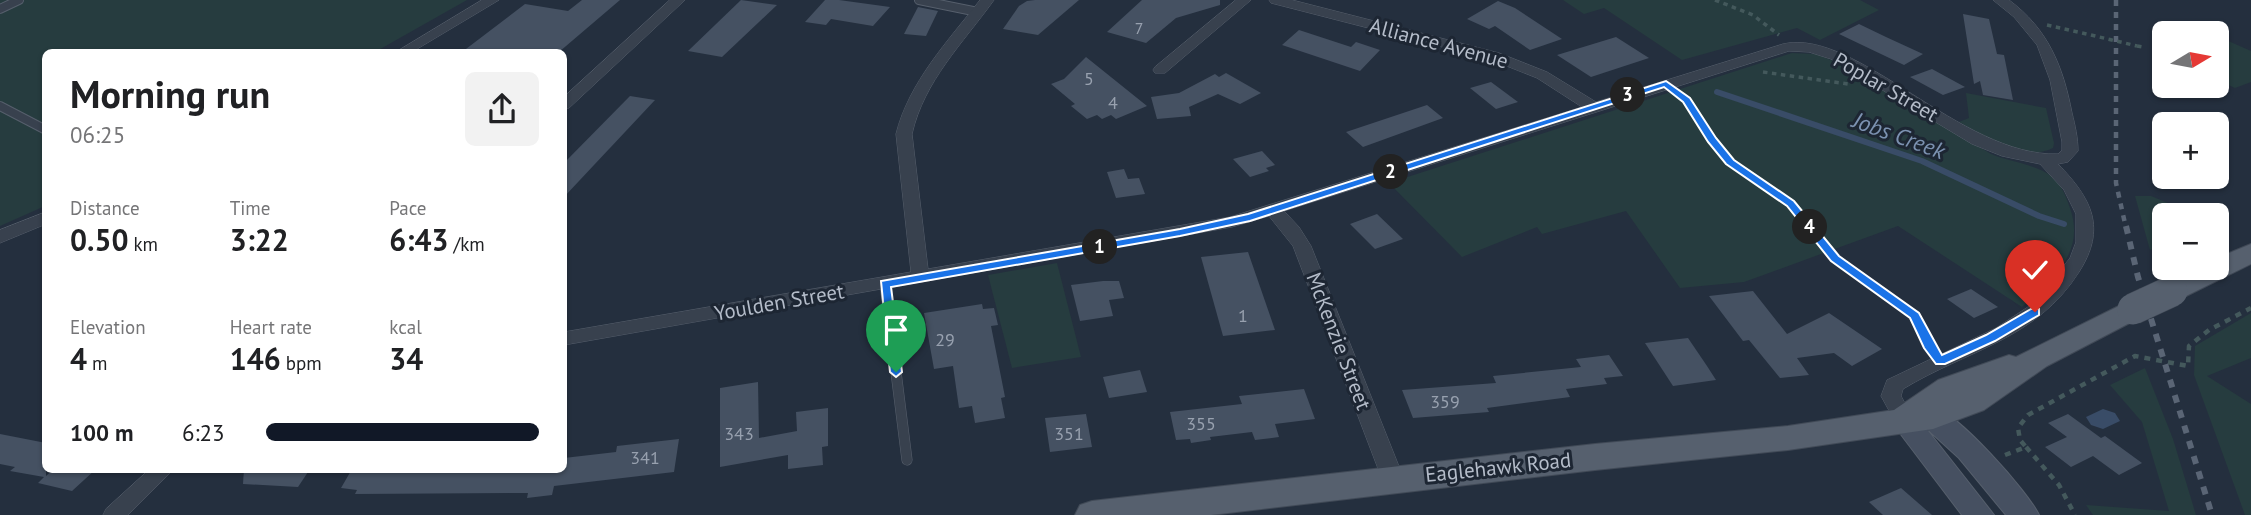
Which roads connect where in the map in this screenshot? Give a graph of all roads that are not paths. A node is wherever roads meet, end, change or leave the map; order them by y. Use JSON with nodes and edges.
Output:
{"nodes":[{"id":1,"x":19,"y":0,"type":"edge"},
{"id":2,"x":492,"y":0,"type":"edge"},
{"id":3,"x":678,"y":0,"type":"edge"},
{"id":4,"x":919,"y":0,"type":"edge"},
{"id":5,"x":1244,"y":0,"type":"edge"},
{"id":6,"x":1276,"y":0,"type":"edge"},
{"id":7,"x":1329,"y":0,"type":"edge"},
{"id":8,"x":2000,"y":0,"type":"edge"},
{"id":9,"x":982,"y":6,"type":"edge"},
{"id":10,"x":0,"y":9,"type":"edge"},
{"id":11,"x":1318,"y":11,"type":"junction"},
{"id":12,"x":1799,"y":47,"type":"joint"},
{"id":13,"x":408,"y":49,"type":"edge"},
{"id":14,"x":1160,"y":70,"type":"dead end"},
{"id":15,"x":567,"y":102,"type":"edge"},
{"id":16,"x":0,"y":106,"type":"edge"},
{"id":17,"x":1593,"y":107,"type":"junction"},
{"id":18,"x":42,"y":128,"type":"edge"},
{"id":19,"x":2045,"y":160,"type":"junction"},
{"id":20,"x":1273,"y":210,"type":"junction"},
{"id":21,"x":42,"y":219,"type":"edge"},
{"id":22,"x":0,"y":237,"type":"edge"},
{"id":23,"x":2251,"y":253,"type":"edge"},
{"id":24,"x":920,"y":278,"type":"junction"},
{"id":25,"x":885,"y":284,"type":"junction"},
{"id":26,"x":567,"y":338,"type":"edge"},
{"id":27,"x":1919,"y":415,"type":"junction"},
{"id":28,"x":907,"y":460,"type":"dead end"},
{"id":29,"x":160,"y":473,"type":"edge"},
{"id":30,"x":1393,"y":479,"type":"junction"},
{"id":31,"x":114,"y":515,"type":"edge"},
{"id":32,"x":1092,"y":515,"type":"edge"},
{"id":33,"x":1979,"y":515,"type":"edge"},
{"id":34,"x":2024,"y":515,"type":"edge"}],
"edges":[{"from":1,"to":10,"type":"lane"},
{"from":2,"to":13,"type":"street"},
{"from":3,"to":15,"type":"street"},
{"from":4,"to":9,"type":"lane"},
{"from":5,"to":14,"type":"street"},
{"from":6,"to":11,"type":"street","name":"Alliance Avenue"},
{"from":7,"to":11,"type":"street"},
{"from":8,"to":19,"type":"street"},
{"from":9,"to":24,"type":"street"},
{"from":11,"to":17,"type":"street","name":"Alliance Avenue"},
{"from":12,"to":17,"type":"street","name":"Youlden Street"},
{"from":12,"to":19,"type":"street","name":"Poplar Street"},
{"from":16,"to":18,"type":"lane"},
{"from":17,"to":20,"type":"street","name":"Youlden Street"},
{"from":19,"to":27,"type":"street"},
{"from":20,"to":24,"type":"street","name":"Youlden Street"},
{"from":20,"to":30,"type":"street","name":"McKenzie Street"},
{"from":21,"to":22,"type":"street"},
{"from":23,"to":27,"type":"main road","name":"Eaglehawk Road","bridge":true},
{"from":24,"to":25,"type":"street","name":"Youlden Street"},
{"from":25,"to":26,"type":"street","name":"Youlden Street"},
{"from":25,"to":28,"type":"lane"},
{"from":27,"to":30,"type":"main road","name":"Eaglehawk Road"},
{"from":27,"to":33,"type":"main road"},
{"from":27,"to":34,"type":"main road"},
{"from":29,"to":31,"type":"street"},
{"from":30,"to":32,"type":"main road","name":"Eaglehawk Road"}]}
